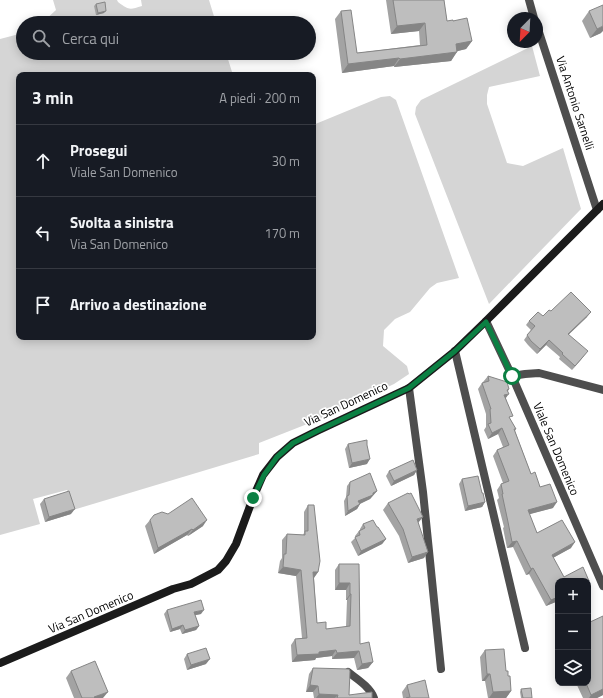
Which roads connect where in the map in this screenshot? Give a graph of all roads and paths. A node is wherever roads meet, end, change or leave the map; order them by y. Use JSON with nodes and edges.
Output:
{"nodes":[{"id":1,"x":529,"y":0,"type":"edge"},
{"id":2,"x":532,"y":12,"type":"edge"},
{"id":3,"x":543,"y":43,"type":"edge"},
{"id":4,"x":600,"y":207,"type":"edge"},
{"id":5,"x":486,"y":322,"type":"junction"},
{"id":6,"x":455,"y":351,"type":"junction"},
{"id":7,"x":512,"y":376,"type":"junction"},
{"id":8,"x":409,"y":388,"type":"junction"},
{"id":9,"x":603,"y":390,"type":"edge"},
{"id":10,"x":603,"y":586,"type":"edge"},
{"id":11,"x":524,"y":648,"type":"dead end"},
{"id":12,"x":0,"y":663,"type":"edge"},
{"id":13,"x":441,"y":669,"type":"dead end"},
{"id":14,"x":348,"y":672,"type":"edge"},
{"id":15,"x":374,"y":698,"type":"edge"}],
"edges":[{"from":1,"to":2,"type":"street"},
{"from":3,"to":4,"type":"street","name":"Via Antonio Sarnelli"},
{"from":4,"to":5,"type":"street","name":"Via San Domenico"},
{"from":5,"to":6,"type":"street","name":"Via San Domenico"},
{"from":5,"to":7,"type":"street","name":"Viale San Domenico"},
{"from":6,"to":8,"type":"street","name":"Via San Domenico"},
{"from":6,"to":11,"type":"street"},
{"from":7,"to":9,"type":"street"},
{"from":7,"to":10,"type":"street","name":"Viale San Domenico"},
{"from":8,"to":12,"type":"street","name":"Via San Domenico"},
{"from":8,"to":13,"type":"street"},
{"from":14,"to":15,"type":"street"}]}
